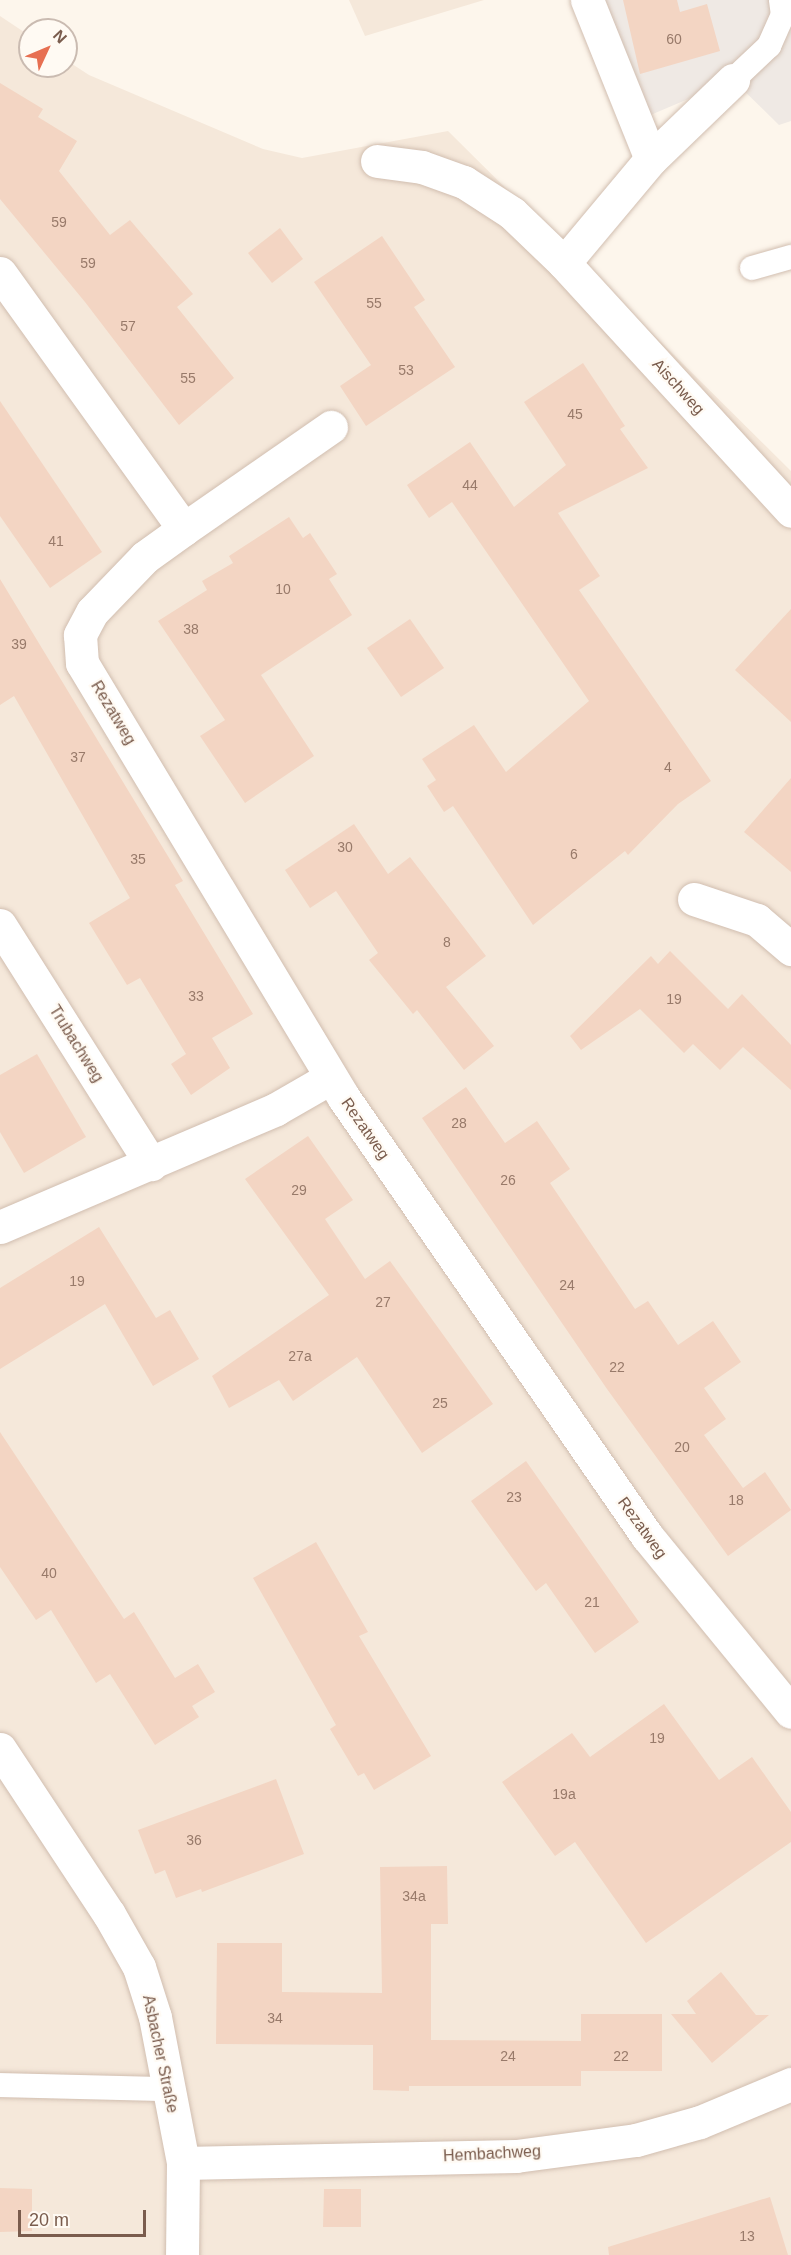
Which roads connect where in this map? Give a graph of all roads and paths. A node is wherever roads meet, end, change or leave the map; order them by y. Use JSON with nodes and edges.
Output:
{"nodes":[{"id":1,"x":587,"y":0,"type":"edge"},
{"id":2,"x":781,"y":0,"type":"edge"},
{"id":3,"x":783,"y":28,"type":"edge"},
{"id":4,"x":734,"y":80,"type":"joint"},
{"id":5,"x":651,"y":159,"type":"junction"},
{"id":6,"x":377,"y":161,"type":"dead end"},
{"id":7,"x":791,"y":257,"type":"edge"},
{"id":8,"x":564,"y":263,"type":"junction"},
{"id":9,"x":752,"y":268,"type":"dead end"},
{"id":10,"x":0,"y":273,"type":"edge"},
{"id":11,"x":331,"y":427,"type":"dead end"},
{"id":12,"x":791,"y":511,"type":"edge"},
{"id":13,"x":184,"y":529,"type":"junction"},
{"id":14,"x":694,"y":899,"type":"dead end"},
{"id":15,"x":0,"y":925,"type":"edge"},
{"id":16,"x":791,"y":949,"type":"edge"},
{"id":17,"x":330,"y":1078,"type":"junction"},
{"id":18,"x":151,"y":1164,"type":"junction"},
{"id":19,"x":0,"y":1227,"type":"edge"},
{"id":20,"x":791,"y":1713,"type":"edge"},
{"id":21,"x":0,"y":1749,"type":"edge"},
{"id":22,"x":791,"y":2084,"type":"edge"},
{"id":23,"x":0,"y":2085,"type":"edge"},
{"id":24,"x":169,"y":2089,"type":"junction"},
{"id":25,"x":183,"y":2163,"type":"junction"},
{"id":26,"x":182,"y":2255,"type":"edge"}],
"edges":[{"from":1,"to":5,"type":"street"},
{"from":2,"to":3,"type":"lane"},
{"from":3,"to":4,"type":"lane"},
{"from":4,"to":5,"type":"street"},
{"from":5,"to":8,"type":"street"},
{"from":6,"to":8,"type":"street","name":"Aischweg"},
{"from":7,"to":9,"type":"lane"},
{"from":8,"to":12,"type":"street","name":"Aischweg"},
{"from":10,"to":13,"type":"street"},
{"from":11,"to":13,"type":"street","name":"Rezatweg"},
{"from":13,"to":17,"type":"street","name":"Rezatweg"},
{"from":14,"to":16,"type":"street"},
{"from":15,"to":18,"type":"street","name":"Trubachweg"},
{"from":17,"to":18,"type":"street"},
{"from":17,"to":20,"type":"street","name":"Rezatweg"},
{"from":18,"to":19,"type":"street"},
{"from":21,"to":24,"type":"street","name":"Asbacher Straße"},
{"from":22,"to":25,"type":"street","name":"Hembachweg"},
{"from":23,"to":24,"type":"lane"},
{"from":24,"to":25,"type":"street","name":"Asbacher Straße"},
{"from":25,"to":26,"type":"street","name":"Asbacher Straße"}]}
